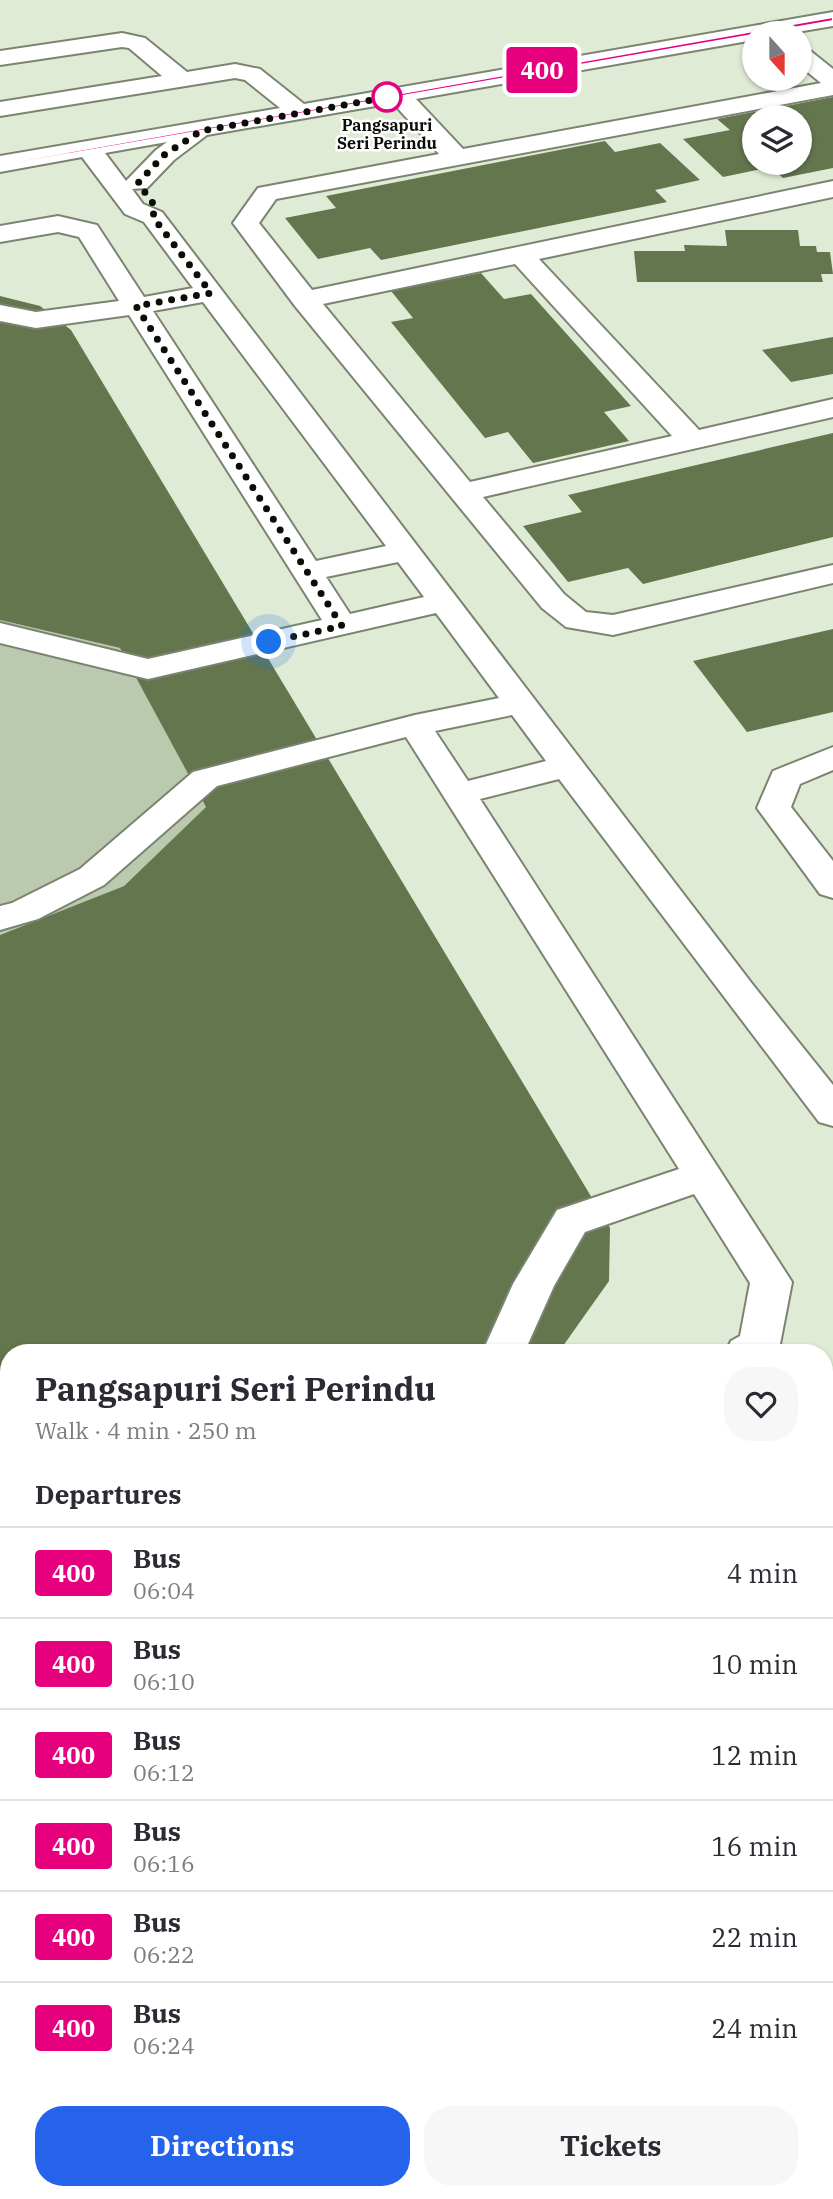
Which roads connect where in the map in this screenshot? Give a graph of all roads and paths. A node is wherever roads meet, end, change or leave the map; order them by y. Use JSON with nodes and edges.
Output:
{"nodes":[{"id":1,"x":833,"y":19,"type":"edge"},
{"id":2,"x":812,"y":24,"type":"edge"},
{"id":3,"x":742,"y":37,"type":"edge"},
{"id":4,"x":0,"y":58,"type":"edge"},
{"id":5,"x":812,"y":64,"type":"edge"},
{"id":6,"x":180,"y":78,"type":"junction"},
{"id":7,"x":833,"y":81,"type":"edge"},
{"id":8,"x":833,"y":88,"type":"edge"},
{"id":9,"x":399,"y":95,"type":"junction"},
{"id":10,"x":0,"y":109,"type":"edge"},
{"id":11,"x":301,"y":113,"type":"junction"},
{"id":12,"x":201,"y":131,"type":"junction"},
{"id":13,"x":101,"y":147,"type":"junction"},
{"id":14,"x":457,"y":157,"type":"junction"},
{"id":15,"x":3,"y":163,"type":"edge"},
{"id":16,"x":127,"y":184,"type":"junction"},
{"id":17,"x":833,"y":188,"type":"edge"},
{"id":18,"x":0,"y":234,"type":"edge"},
{"id":19,"x":522,"y":256,"type":"junction"},
{"id":20,"x":211,"y":293,"type":"junction"},
{"id":21,"x":305,"y":300,"type":"junction"},
{"id":22,"x":136,"y":306,"type":"junction"},
{"id":23,"x":0,"y":313,"type":"edge"},
{"id":24,"x":833,"y":408,"type":"edge"},
{"id":25,"x":693,"y":441,"type":"junction"},
{"id":26,"x":464,"y":492,"type":"junction"},
{"id":27,"x":406,"y":551,"type":"junction"},
{"id":28,"x":307,"y":572,"type":"junction"},
{"id":29,"x":833,"y":573,"type":"edge"},
{"id":30,"x":444,"y":602,"type":"junction"},
{"id":31,"x":342,"y":626,"type":"junction"},
{"id":32,"x":0,"y":633,"type":"edge"},
{"id":33,"x":520,"y":703,"type":"junction"},
{"id":34,"x":415,"y":725,"type":"junction"},
{"id":35,"x":833,"y":757,"type":"edge"},
{"id":36,"x":568,"y":766,"type":"junction"},
{"id":37,"x":458,"y":794,"type":"junction"},
{"id":38,"x":833,"y":886,"type":"edge"},
{"id":39,"x":0,"y":918,"type":"edge"},
{"id":40,"x":833,"y":1112,"type":"edge"},
{"id":41,"x":703,"y":1176,"type":"junction"},
{"id":42,"x":507,"y":1344,"type":"edge"},
{"id":43,"x":759,"y":1344,"type":"edge"}],
"edges":[{"from":1,"to":2,"type":"street"},
{"from":3,"to":9,"type":"street"},
{"from":4,"to":6,"type":"street"},
{"from":5,"to":7,"type":"street"},
{"from":6,"to":10,"type":"street"},
{"from":6,"to":11,"type":"street"},
{"from":8,"to":14,"type":"street"},
{"from":9,"to":11,"type":"street"},
{"from":9,"to":14,"type":"street"},
{"from":11,"to":12,"type":"street"},
{"from":12,"to":13,"type":"street"},
{"from":12,"to":16,"type":"street"},
{"from":13,"to":15,"type":"street"},
{"from":13,"to":16,"type":"street"},
{"from":14,"to":21,"type":"street"},
{"from":15,"to":16,"type":"street"},
{"from":16,"to":20,"type":"street"},
{"from":17,"to":19,"type":"street"},
{"from":18,"to":22,"type":"street"},
{"from":19,"to":21,"type":"street"},
{"from":19,"to":25,"type":"street"},
{"from":20,"to":22,"type":"street"},
{"from":20,"to":27,"type":"street"},
{"from":21,"to":26,"type":"street"},
{"from":22,"to":23,"type":"street"},
{"from":22,"to":28,"type":"street"},
{"from":24,"to":25,"type":"street"},
{"from":25,"to":26,"type":"street"},
{"from":26,"to":29,"type":"street"},
{"from":27,"to":28,"type":"street"},
{"from":27,"to":30,"type":"street"},
{"from":28,"to":31,"type":"street"},
{"from":30,"to":31,"type":"street"},
{"from":30,"to":33,"type":"street"},
{"from":31,"to":32,"type":"street"},
{"from":33,"to":34,"type":"street"},
{"from":33,"to":36,"type":"street"},
{"from":34,"to":37,"type":"street"},
{"from":34,"to":39,"type":"street"},
{"from":35,"to":38,"type":"street"},
{"from":36,"to":37,"type":"street"},
{"from":36,"to":40,"type":"street"},
{"from":37,"to":41,"type":"street"},
{"from":41,"to":42,"type":"street"},
{"from":41,"to":43,"type":"street"}]}
